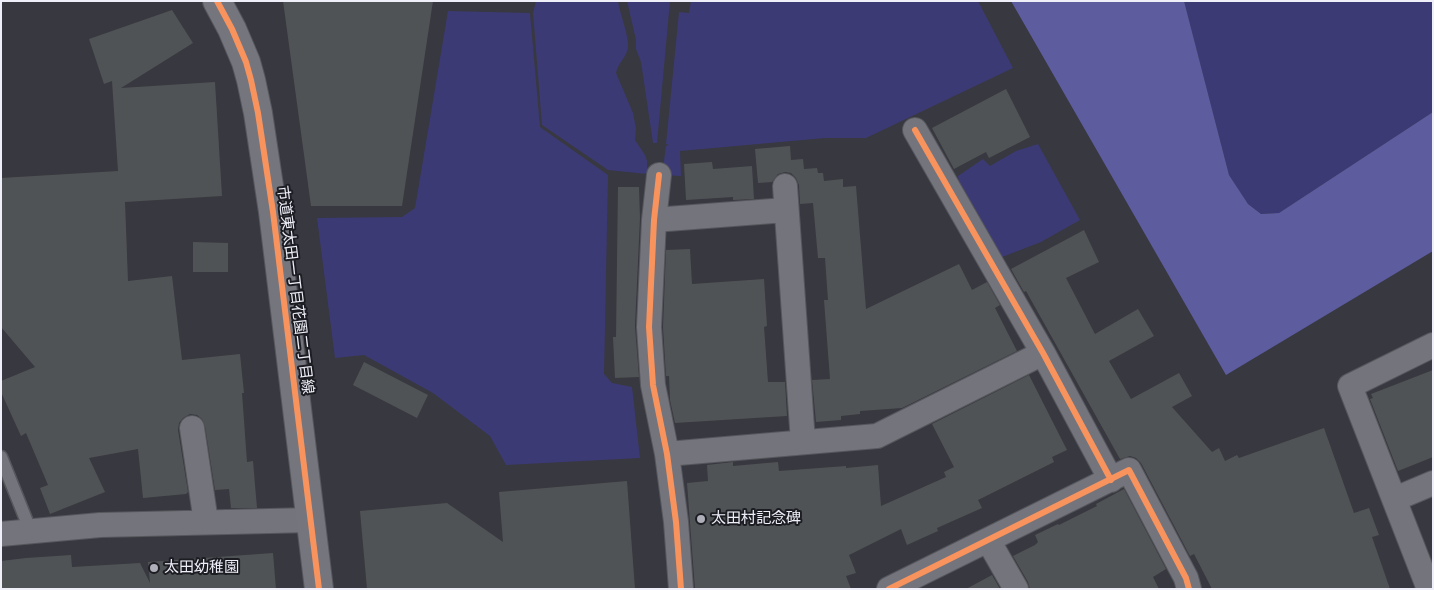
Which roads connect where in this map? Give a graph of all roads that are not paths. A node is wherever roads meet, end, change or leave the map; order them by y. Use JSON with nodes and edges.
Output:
{"nodes":[{"id":1,"x":218,"y":1,"type":"edge"},
{"id":2,"x":915,"y":130,"type":"dead end"},
{"id":3,"x":659,"y":175,"type":"dead end"},
{"id":4,"x":785,"y":186,"type":"dead end"},
{"id":5,"x":786,"y":210,"type":"junction"},
{"id":6,"x":654,"y":220,"type":"junction"},
{"id":7,"x":1433,"y":345,"type":"edge"},
{"id":8,"x":1043,"y":353,"type":"junction"},
{"id":9,"x":192,"y":428,"type":"dead end"},
{"id":10,"x":803,"y":442,"type":"junction"},
{"id":11,"x":667,"y":454,"type":"junction"},
{"id":12,"x":1,"y":457,"type":"edge"},
{"id":13,"x":1111,"y":480,"type":"junction"},
{"id":14,"x":1433,"y":482,"type":"edge"},
{"id":15,"x":1395,"y":499,"type":"junction"},
{"id":16,"x":312,"y":520,"type":"junction"},
{"id":17,"x":206,"y":522,"type":"junction"},
{"id":18,"x":31,"y":532,"type":"junction"},
{"id":19,"x":1,"y":534,"type":"edge"},
{"id":20,"x":988,"y":540,"type":"junction"},
{"id":21,"x":319,"y":589,"type":"edge"},
{"id":22,"x":681,"y":589,"type":"edge"},
{"id":23,"x":889,"y":589,"type":"edge"},
{"id":24,"x":1016,"y":589,"type":"edge"},
{"id":25,"x":1189,"y":589,"type":"edge"},
{"id":26,"x":1429,"y":589,"type":"edge"}],
"edges":[{"from":1,"to":16,"type":"street","name":"市道東太田一丁目花園二丁目線"},
{"from":2,"to":8,"type":"street"},
{"from":3,"to":6,"type":"street"},
{"from":4,"to":5,"type":"street"},
{"from":5,"to":6,"type":"street"},
{"from":5,"to":10,"type":"street"},
{"from":6,"to":11,"type":"street"},
{"from":7,"to":15,"type":"street"},
{"from":8,"to":10,"type":"street"},
{"from":8,"to":13,"type":"street"},
{"from":9,"to":17,"type":"street"},
{"from":10,"to":11,"type":"street"},
{"from":11,"to":22,"type":"street"},
{"from":12,"to":18,"type":"lane"},
{"from":13,"to":20,"type":"street"},
{"from":13,"to":25,"type":"street"},
{"from":14,"to":15,"type":"street"},
{"from":15,"to":26,"type":"street"},
{"from":16,"to":17,"type":"street"},
{"from":16,"to":21,"type":"street","name":"市道東太田一丁目花園二丁目線"},
{"from":17,"to":18,"type":"street"},
{"from":18,"to":19,"type":"street"},
{"from":20,"to":23,"type":"street"},
{"from":20,"to":24,"type":"street"}]}
